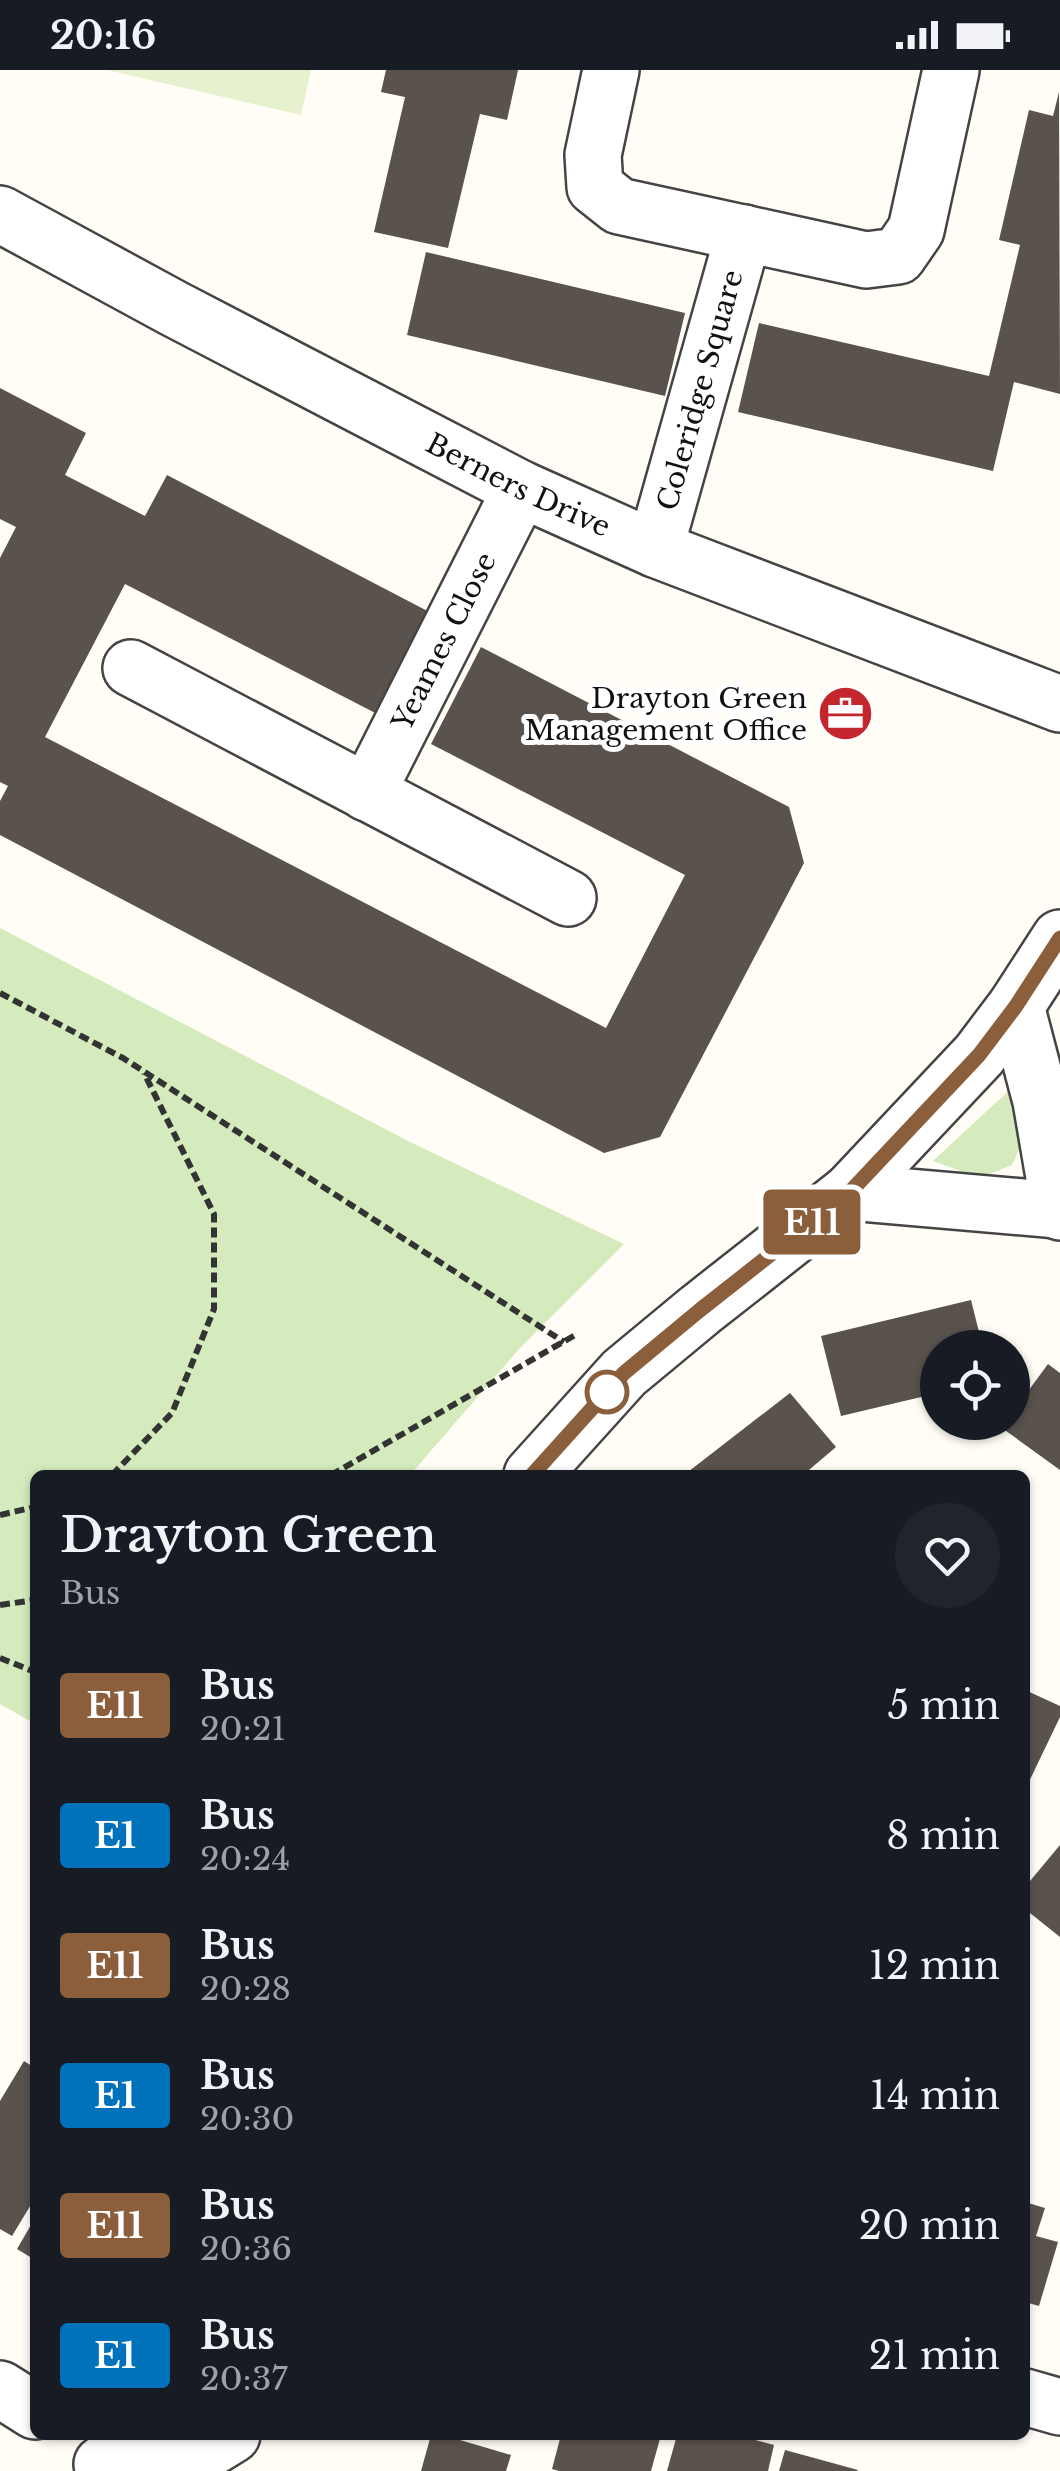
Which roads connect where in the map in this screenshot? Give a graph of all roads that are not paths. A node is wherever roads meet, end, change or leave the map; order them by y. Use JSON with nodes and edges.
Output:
{"nodes":[{"id":1,"x":611,"y":70,"type":"edge"},
{"id":2,"x":951,"y":70,"type":"edge"},
{"id":3,"x":0,"y":214,"type":"edge"},
{"id":4,"x":744,"y":233,"type":"junction"},
{"id":5,"x":521,"y":488,"type":"junction"},
{"id":6,"x":655,"y":548,"type":"junction"},
{"id":7,"x":130,"y":668,"type":"dead end"},
{"id":8,"x":1060,"y":704,"type":"edge"},
{"id":9,"x":367,"y":793,"type":"junction"},
{"id":10,"x":568,"y":898,"type":"dead end"},
{"id":11,"x":1060,"y":938,"type":"edge"},
{"id":12,"x":1016,"y":1006,"type":"junction"},
{"id":13,"x":850,"y":1192,"type":"junction"},
{"id":14,"x":1059,"y":1211,"type":"edge"},
{"id":15,"x":537,"y":1470,"type":"edge"},
{"id":16,"x":0,"y":2389,"type":"edge"},
{"id":17,"x":1030,"y":2398,"type":"edge"},
{"id":18,"x":1060,"y":2407,"type":"edge"},
{"id":19,"x":30,"y":2409,"type":"edge"},
{"id":20,"x":224,"y":2440,"type":"edge"},
{"id":21,"x":97,"y":2452,"type":"edge"}],
"edges":[{"from":1,"to":4,"type":"street","name":"Coleridge Square"},
{"from":2,"to":4,"type":"street","name":"Coleridge Square"},
{"from":3,"to":5,"type":"street","name":"Berners Drive"},
{"from":4,"to":6,"type":"street","name":"Coleridge Square"},
{"from":5,"to":6,"type":"street","name":"Berners Drive"},
{"from":5,"to":9,"type":"street","name":"Yeames Close"},
{"from":6,"to":8,"type":"street","name":"Berners Drive"},
{"from":7,"to":9,"type":"street"},
{"from":9,"to":10,"type":"street"},
{"from":11,"to":12,"type":"street"},
{"from":12,"to":13,"type":"street"},
{"from":12,"to":14,"type":"street"},
{"from":13,"to":14,"type":"street"},
{"from":13,"to":15,"type":"street"},
{"from":16,"to":19,"type":"street"},
{"from":17,"to":18,"type":"street"},
{"from":20,"to":21,"type":"street"}]}
